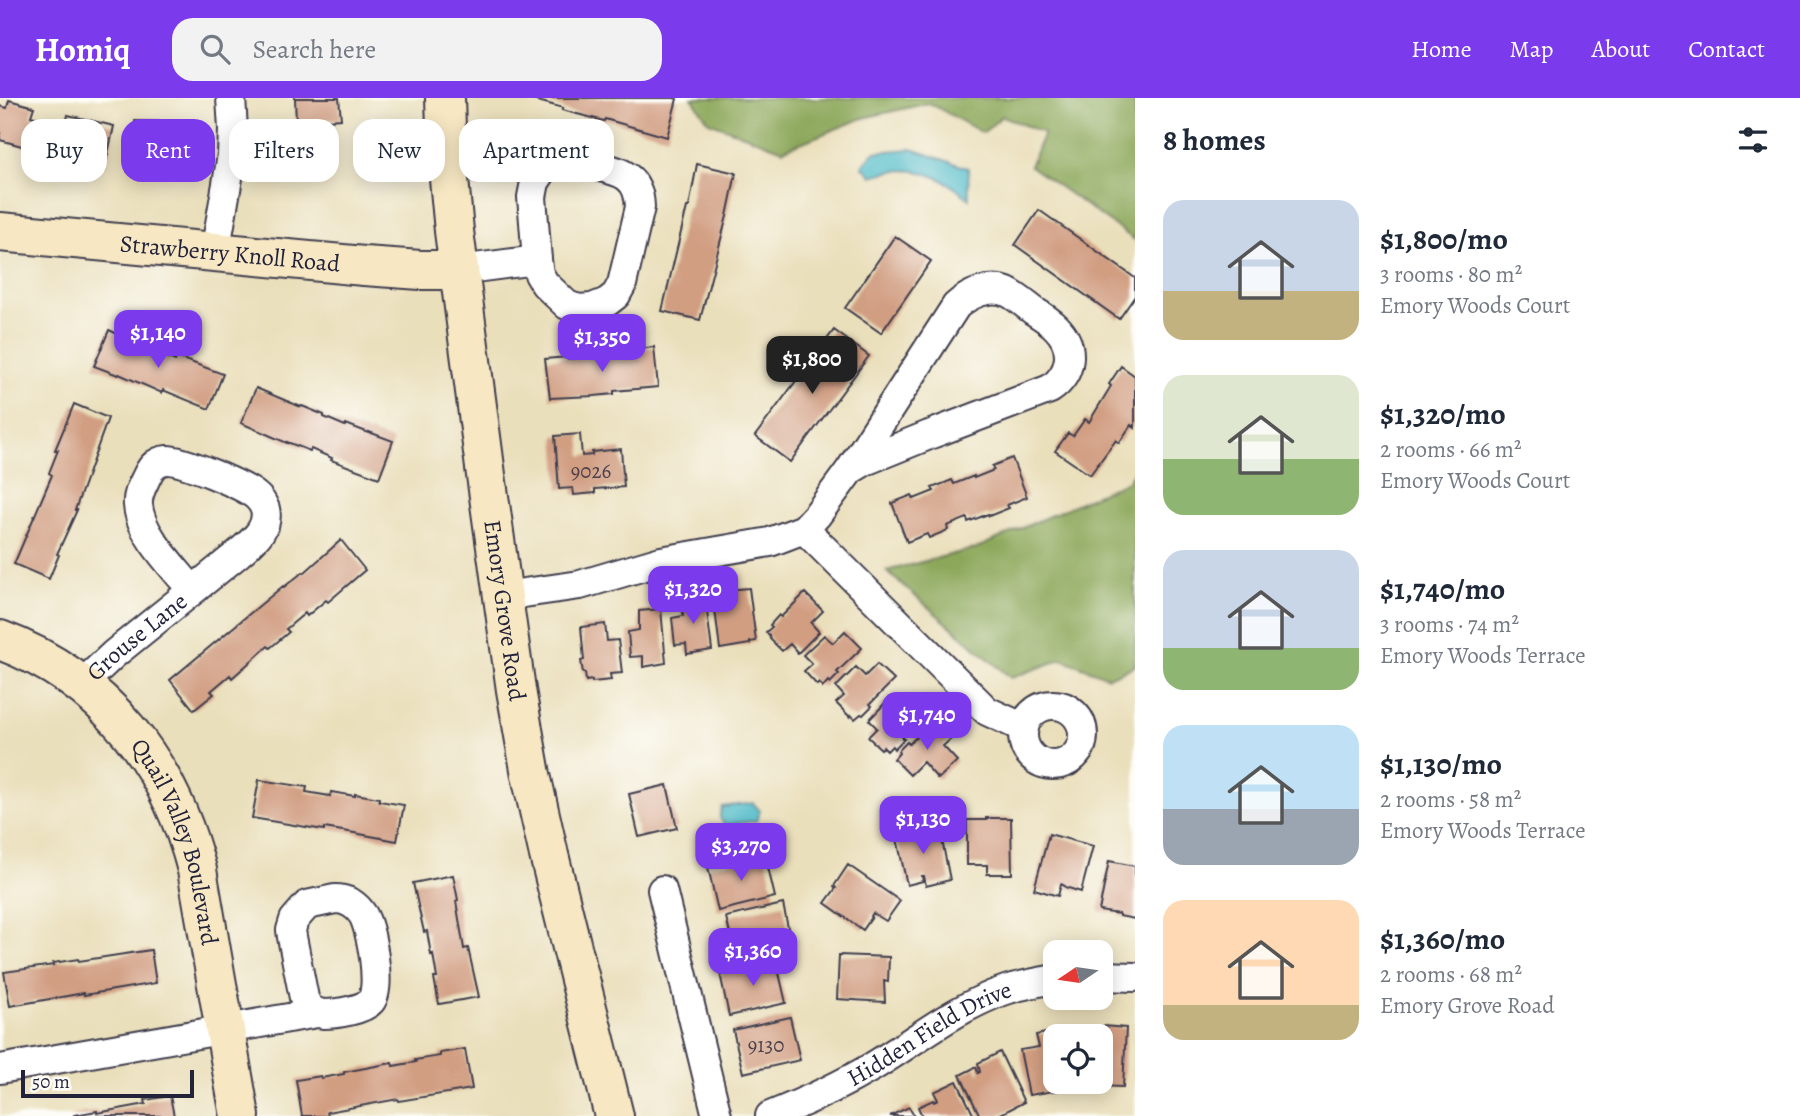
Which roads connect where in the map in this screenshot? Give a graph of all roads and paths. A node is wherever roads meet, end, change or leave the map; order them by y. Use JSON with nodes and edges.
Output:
{"nodes":[{"id":1,"x":231,"y":98,"type":"edge"},
{"id":2,"x":445,"y":98,"type":"edge"},
{"id":3,"x":0,"y":232,"type":"edge"},
{"id":4,"x":215,"y":253,"type":"junction"},
{"id":5,"x":537,"y":260,"type":"junction"},
{"id":6,"x":459,"y":270,"type":"junction"},
{"id":7,"x":850,"y":470,"type":"junction"},
{"id":8,"x":804,"y":529,"type":"junction"},
{"id":9,"x":192,"y":590,"type":"junction"},
{"id":10,"x":503,"y":596,"type":"junction"},
{"id":11,"x":0,"y":640,"type":"edge"},
{"id":12,"x":81,"y":685,"type":"junction"},
{"id":13,"x":1024,"y":729,"type":"dead end"},
{"id":14,"x":662,"y":890,"type":"dead end"},
{"id":15,"x":1113,"y":976,"type":"edge"},
{"id":16,"x":1135,"y":977,"type":"edge"},
{"id":17,"x":1043,"y":981,"type":"edge"},
{"id":18,"x":317,"y":1013,"type":"dead end"},
{"id":19,"x":225,"y":1030,"type":"junction"},
{"id":20,"x":0,"y":1069,"type":"edge"},
{"id":21,"x":240,"y":1116,"type":"edge"},
{"id":22,"x":614,"y":1116,"type":"edge"},
{"id":23,"x":717,"y":1116,"type":"edge"},
{"id":24,"x":770,"y":1116,"type":"edge"}],
"edges":[{"from":1,"to":4,"type":"street"},
{"from":2,"to":6,"type":"street","name":"Emory Grove Road"},
{"from":3,"to":4,"type":"street","name":"Strawberry Knoll Road"},
{"from":4,"to":6,"type":"street","name":"Strawberry Knoll Road"},
{"from":5,"to":5,"type":"street"},
{"from":5,"to":6,"type":"street"},
{"from":6,"to":10,"type":"street","name":"Emory Grove Road"},
{"from":7,"to":7,"type":"street"},
{"from":7,"to":8,"type":"street"},
{"from":8,"to":10,"type":"street"},
{"from":8,"to":13,"type":"street"},
{"from":9,"to":9,"type":"street","name":"Grouse Lane"},
{"from":9,"to":12,"type":"street","name":"Grouse Lane"},
{"from":10,"to":22,"type":"street","name":"Emory Grove Road"},
{"from":11,"to":12,"type":"street","name":"Quail Valley Boulevard"},
{"from":12,"to":19,"type":"street","name":"Quail Valley Boulevard"},
{"from":14,"to":23,"type":"street"},
{"from":15,"to":16,"type":"street"},
{"from":17,"to":24,"type":"street","name":"Hidden Field Drive"},
{"from":18,"to":19,"type":"street"},
{"from":19,"to":20,"type":"street"},
{"from":19,"to":21,"type":"street","name":"Quail Valley Boulevard"}]}
